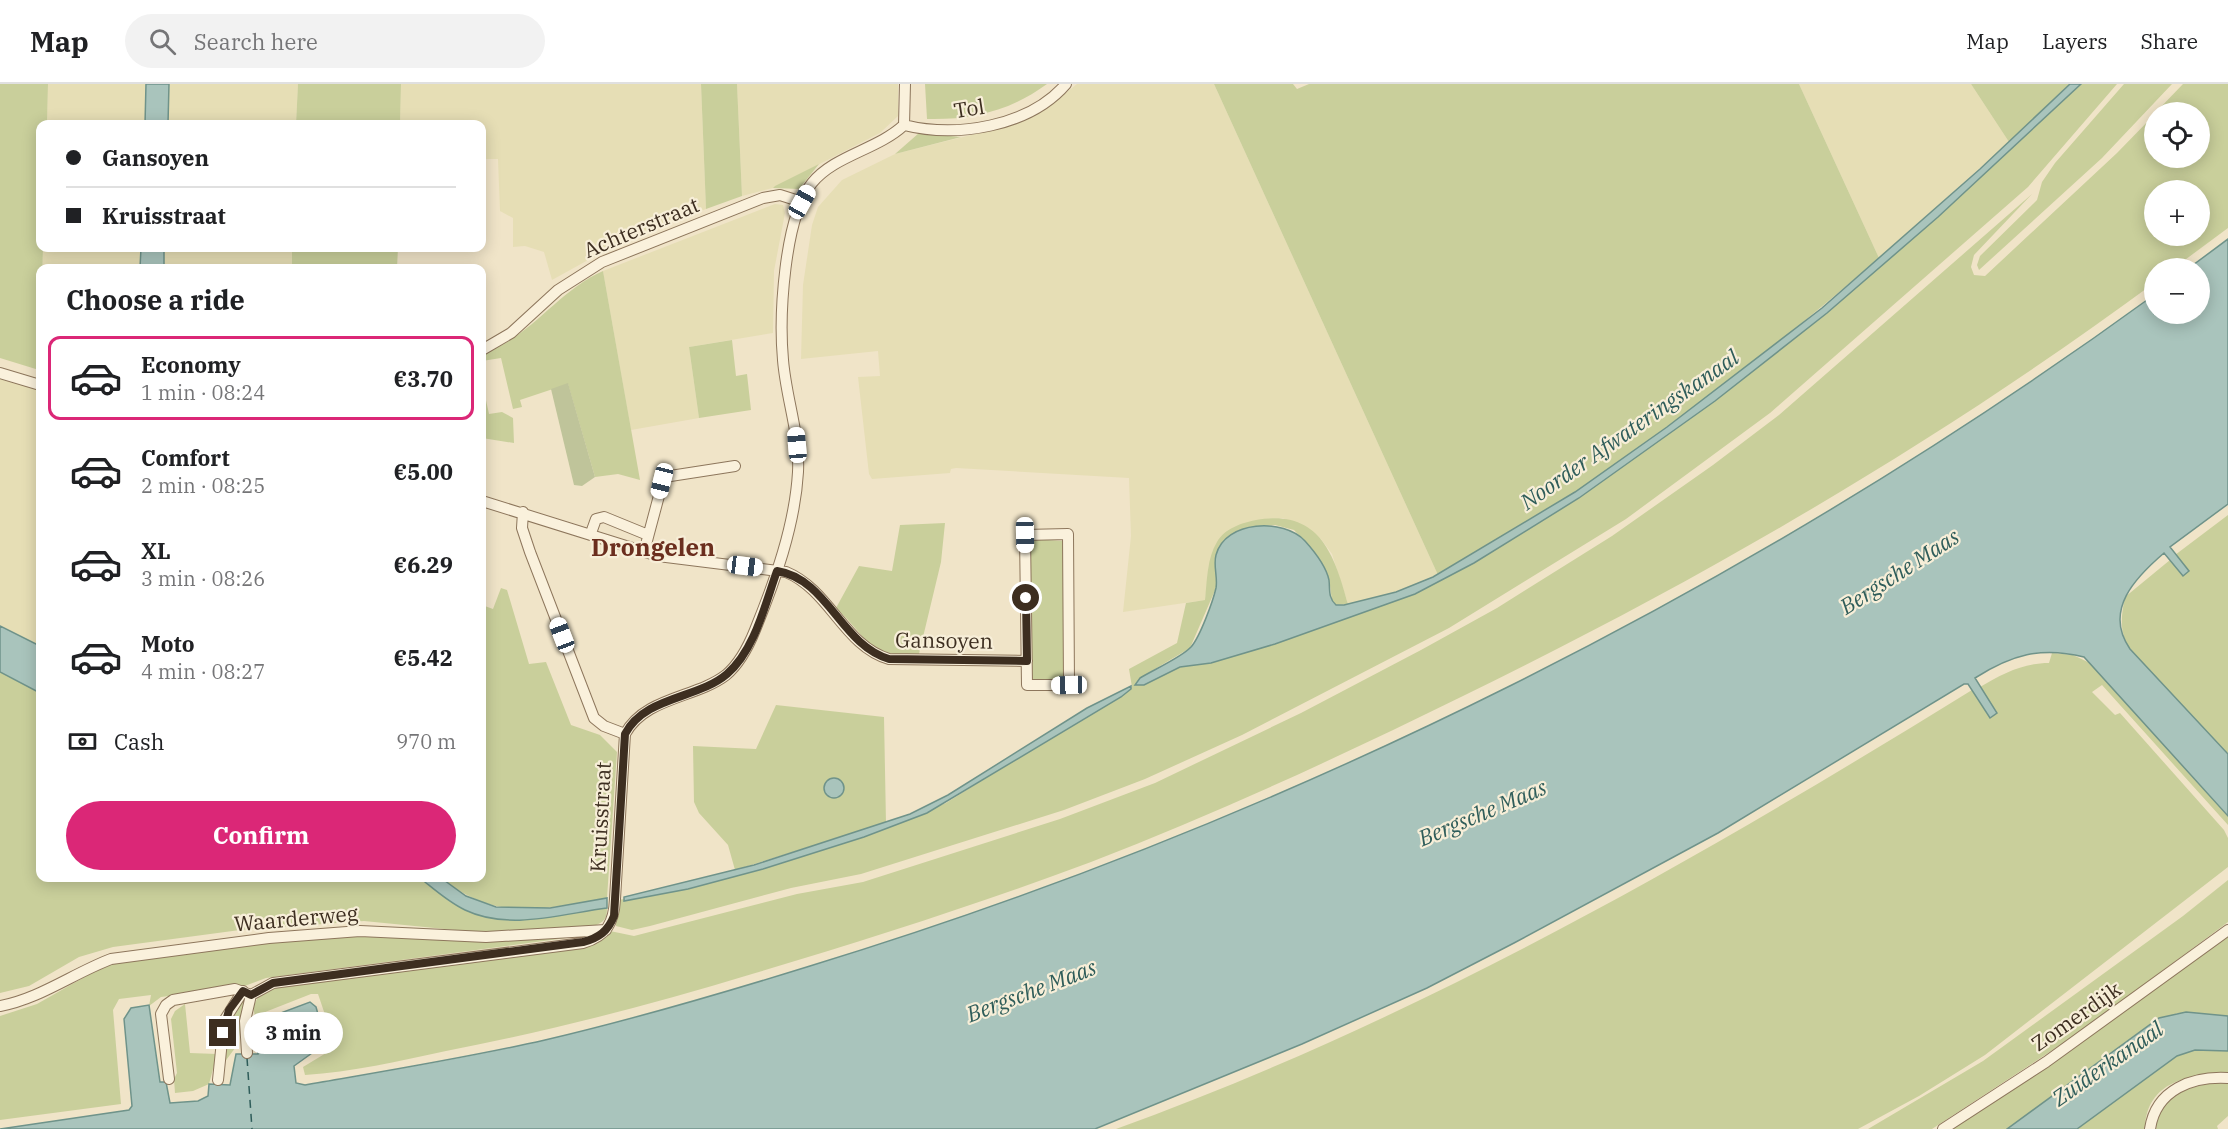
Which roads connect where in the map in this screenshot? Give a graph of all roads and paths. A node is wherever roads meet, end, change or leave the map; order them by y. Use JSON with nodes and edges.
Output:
{"nodes":[{"id":1,"x":905,"y":84,"type":"edge"},
{"id":2,"x":1066,"y":84,"type":"edge"},
{"id":3,"x":904,"y":125,"type":"junction"},
{"id":4,"x":802,"y":202,"type":"junction"},
{"id":5,"x":486,"y":348,"type":"edge"},
{"id":6,"x":0,"y":373,"type":"edge"},
{"id":7,"x":36,"y":384,"type":"edge"},
{"id":8,"x":735,"y":466,"type":"dead end"},
{"id":9,"x":486,"y":502,"type":"edge"},
{"id":10,"x":523,"y":512,"type":"junction"},
{"id":11,"x":591,"y":533,"type":"junction"},
{"id":12,"x":648,"y":536,"type":"junction"},
{"id":13,"x":645,"y":552,"type":"junction"},
{"id":14,"x":777,"y":571,"type":"junction"},
{"id":15,"x":1027,"y":661,"type":"junction"},
{"id":16,"x":625,"y":734,"type":"junction"},
{"id":17,"x":606,"y":930,"type":"junction"},
{"id":18,"x":2228,"y":930,"type":"edge"},
{"id":19,"x":247,"y":993,"type":"junction"},
{"id":20,"x":0,"y":1005,"type":"edge"},
{"id":21,"x":247,"y":1053,"type":"dead end"},
{"id":22,"x":2228,"y":1078,"type":"edge"},
{"id":23,"x":169,"y":1079,"type":"dead end"},
{"id":24,"x":218,"y":1080,"type":"dead end"},
{"id":25,"x":1943,"y":1129,"type":"edge"},
{"id":26,"x":2150,"y":1129,"type":"edge"}],
"edges":[{"from":1,"to":3,"type":"street"},
{"from":2,"to":3,"type":"street","name":"Tol"},
{"from":3,"to":4,"type":"street","name":"Kruisstraat"},
{"from":4,"to":5,"type":"street","name":"Achterstraat"},
{"from":4,"to":14,"type":"street","name":"Kruisstraat"},
{"from":6,"to":7,"type":"street"},
{"from":8,"to":12,"type":"street"},
{"from":9,"to":10,"type":"street","name":"Gansoyen"},
{"from":10,"to":11,"type":"street","name":"Gansoyen"},
{"from":10,"to":16,"type":"street"},
{"from":11,"to":12,"type":"street"},
{"from":11,"to":13,"type":"street","name":"Gansoyen"},
{"from":12,"to":13,"type":"street"},
{"from":13,"to":14,"type":"street","name":"Gansoyen"},
{"from":14,"to":15,"type":"street","name":"Gansoyen"},
{"from":14,"to":16,"type":"street","name":"Kruisstraat"},
{"from":15,"to":15,"type":"street"},
{"from":16,"to":17,"type":"street","name":"Kruisstraat"},
{"from":17,"to":19,"type":"street"},
{"from":17,"to":20,"type":"street","name":"Waarderweg"},
{"from":18,"to":25,"type":"street","name":"Zomerdijk"},
{"from":19,"to":21,"type":"street"},
{"from":19,"to":23,"type":"street"},
{"from":19,"to":24,"type":"street"},
{"from":22,"to":26,"type":"street"}]}
